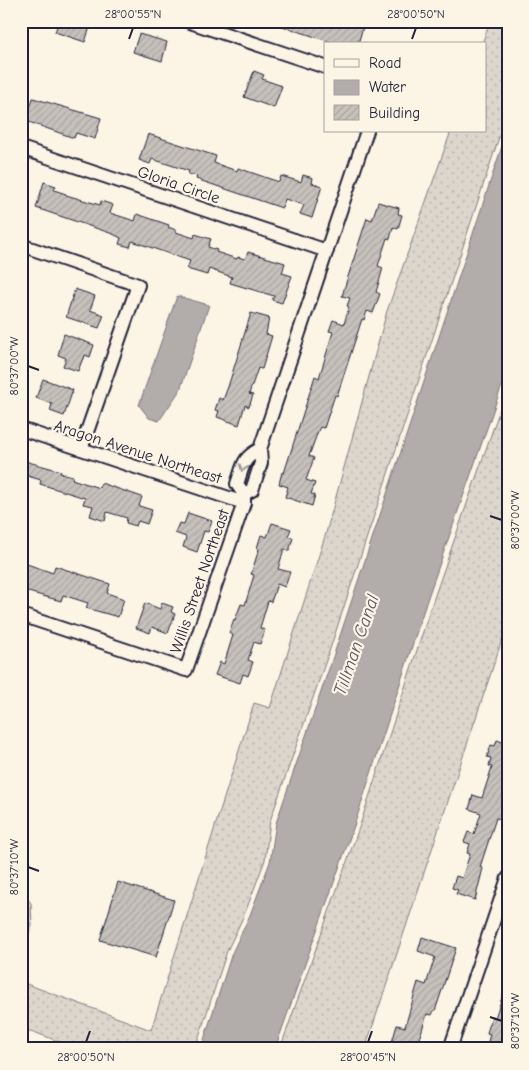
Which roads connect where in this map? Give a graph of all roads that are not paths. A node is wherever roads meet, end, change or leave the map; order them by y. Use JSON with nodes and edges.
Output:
{"nodes":[{"id":1,"x":187,"y":21,"type":"edge"},
{"id":2,"x":324,"y":67,"type":"edge"},
{"id":3,"x":367,"y":132,"type":"edge"},
{"id":4,"x":21,"y":148,"type":"edge"},
{"id":5,"x":21,"y":245,"type":"edge"},
{"id":6,"x":327,"y":251,"type":"junction"},
{"id":7,"x":21,"y":430,"type":"edge"},
{"id":8,"x":81,"y":449,"type":"junction"},
{"id":9,"x":244,"y":498,"type":"junction"},
{"id":10,"x":21,"y":615,"type":"edge"},
{"id":11,"x":508,"y":878,"type":"edge"},
{"id":12,"x":450,"y":1049,"type":"edge"}],
"edges":[{"from":1,"to":2,"type":"street"},
{"from":3,"to":6,"type":"street"},
{"from":4,"to":6,"type":"street","name":"Gloria Circle"},
{"from":5,"to":8,"type":"street"},
{"from":6,"to":9,"type":"street"},
{"from":7,"to":8,"type":"street","name":"Aragon Avenue Northeast"},
{"from":8,"to":9,"type":"street","name":"Aragon Avenue Northeast"},
{"from":9,"to":10,"type":"street","name":"Willis Street Northeast"},
{"from":11,"to":12,"type":"street"}]}
